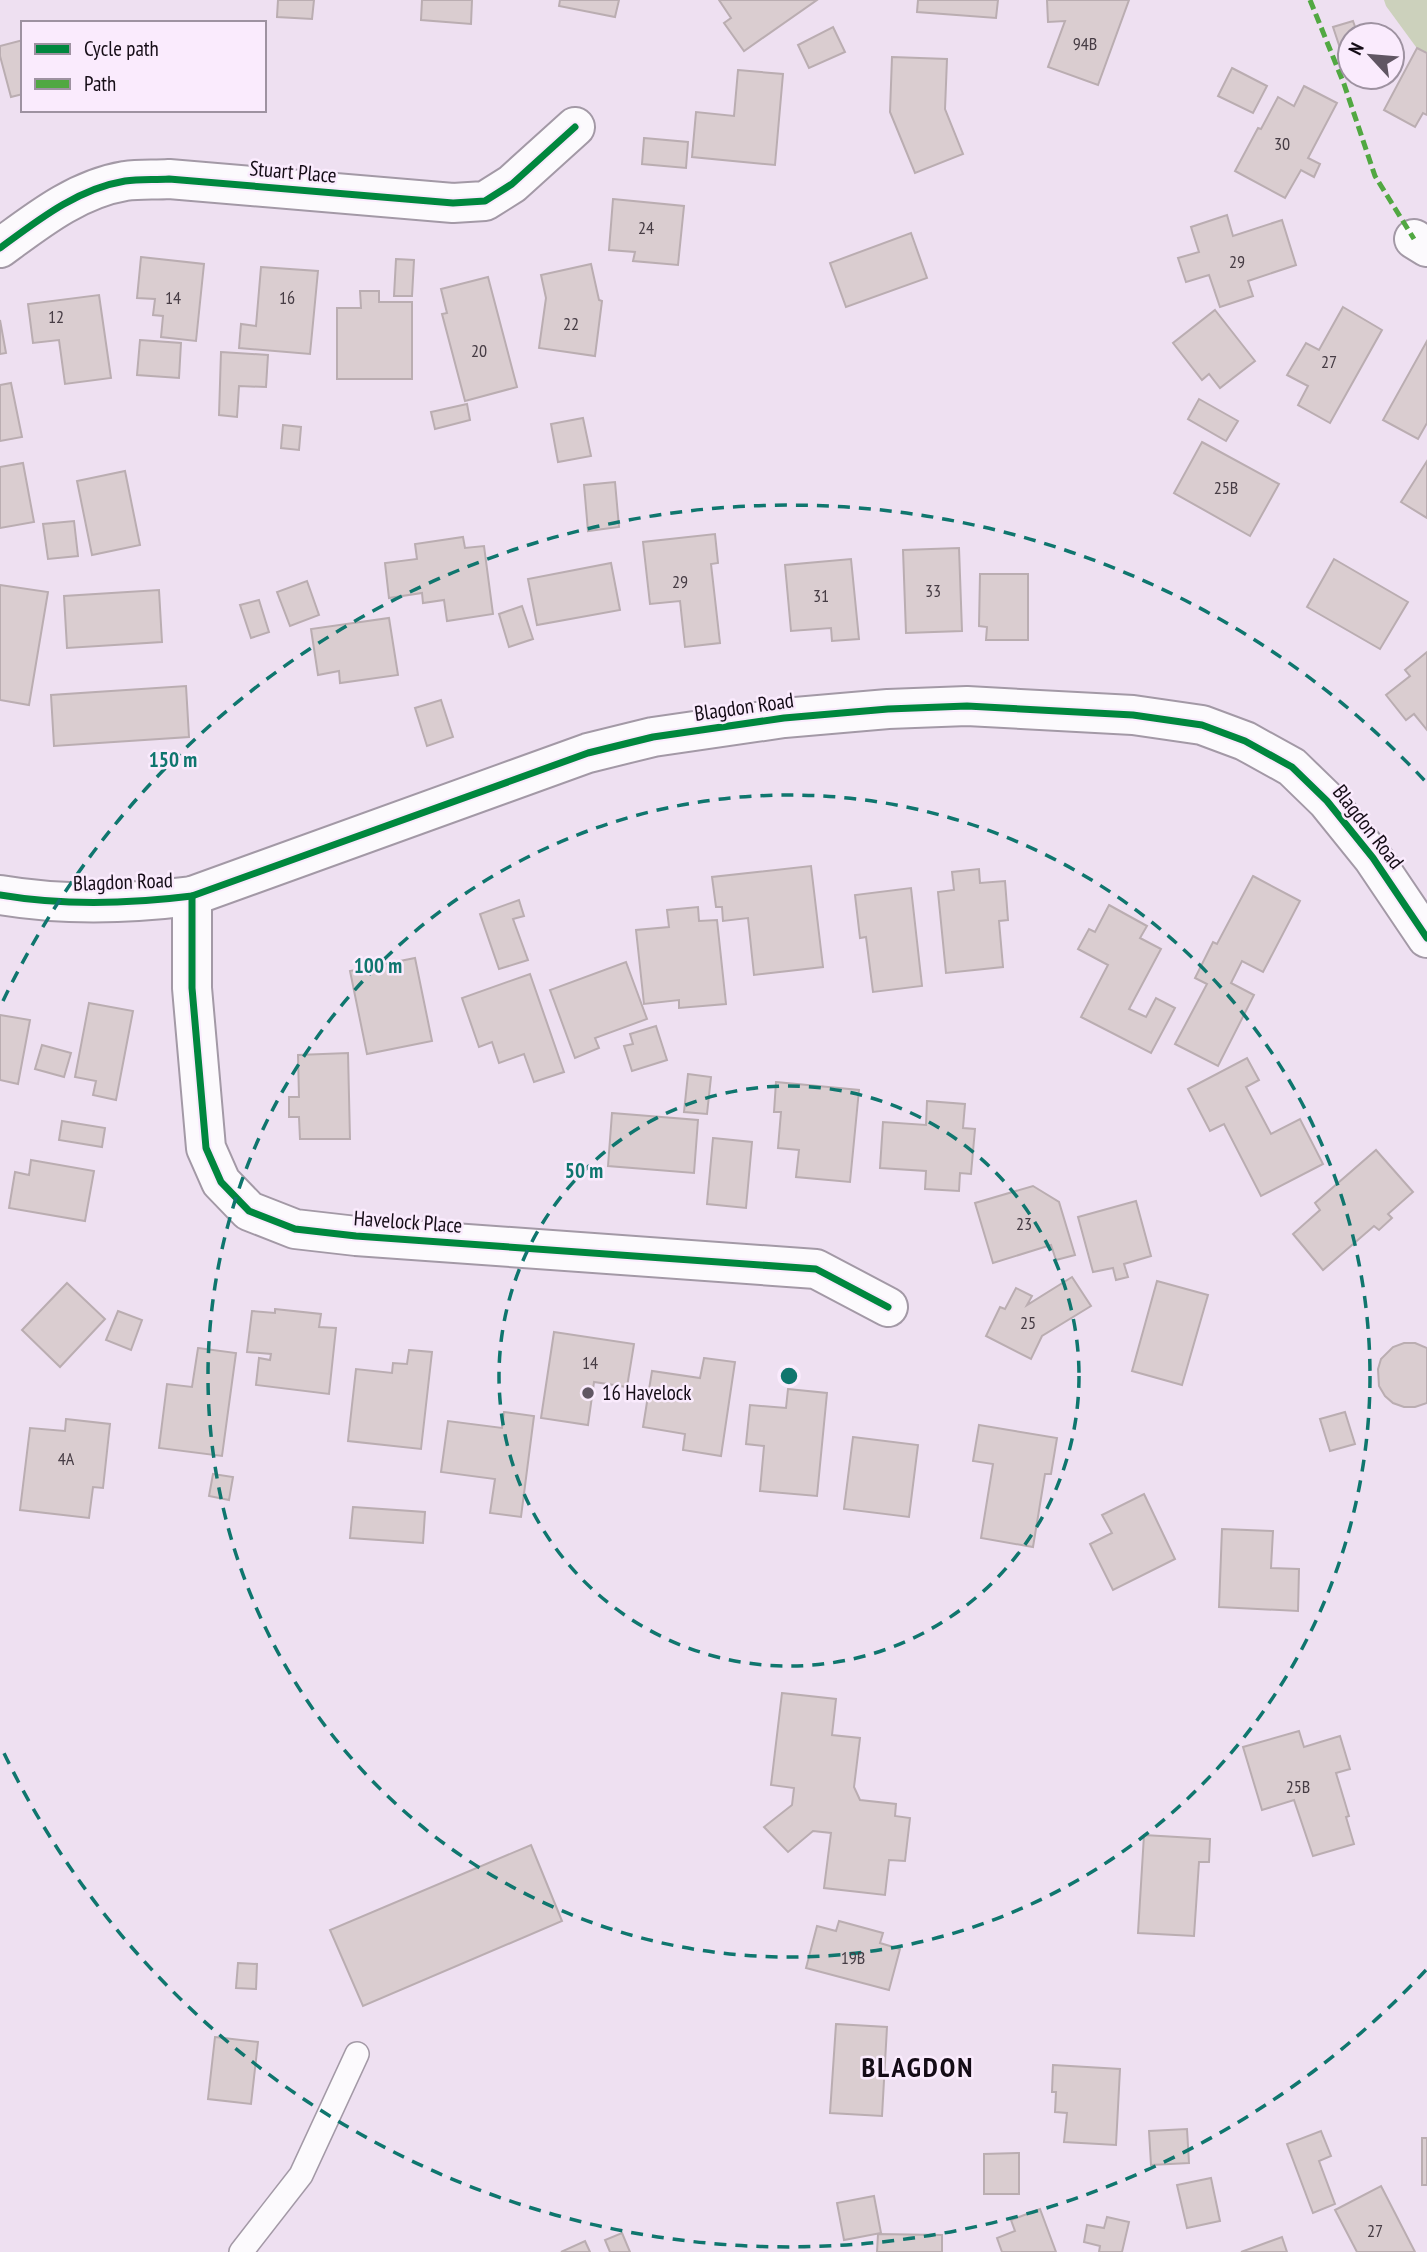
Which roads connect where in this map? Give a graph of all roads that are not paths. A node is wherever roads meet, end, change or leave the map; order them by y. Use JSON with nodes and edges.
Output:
{"nodes":[{"id":1,"x":575,"y":127,"type":"dead end"},
{"id":2,"x":0,"y":248,"type":"edge"},
{"id":3,"x":0,"y":895,"type":"edge"},
{"id":4,"x":192,"y":896,"type":"junction"},
{"id":5,"x":1427,"y":938,"type":"edge"},
{"id":6,"x":888,"y":1307,"type":"dead end"},
{"id":7,"x":357,"y":2054,"type":"dead end"},
{"id":8,"x":241,"y":2252,"type":"edge"}],
"edges":[{"from":1,"to":2,"type":"street","name":"Stuart Place"},
{"from":3,"to":4,"type":"street","name":"Blagdon Road"},
{"from":4,"to":5,"type":"street","name":"Blagdon Road"},
{"from":4,"to":6,"type":"street","name":"Havelock Place"},
{"from":7,"to":8,"type":"lane"}]}
